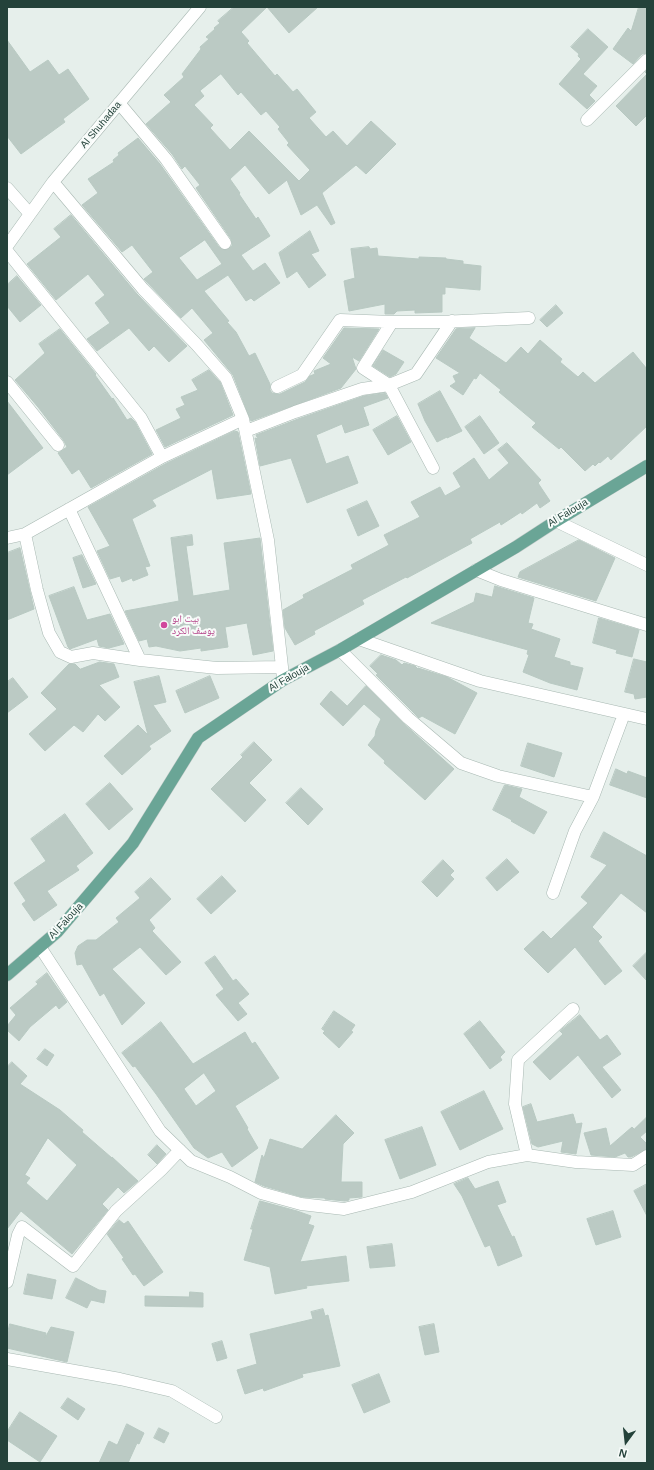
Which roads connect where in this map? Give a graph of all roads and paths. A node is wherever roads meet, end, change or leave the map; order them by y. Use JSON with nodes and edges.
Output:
{"nodes":[{"id":1,"x":200,"y":7,"type":"edge"},
{"id":2,"x":647,"y":60,"type":"edge"},
{"id":3,"x":119,"y":103,"type":"junction"},
{"id":4,"x":587,"y":120,"type":"dead end"},
{"id":5,"x":53,"y":182,"type":"junction"},
{"id":6,"x":7,"y":188,"type":"edge"},
{"id":7,"x":30,"y":214,"type":"junction"},
{"id":8,"x":225,"y":243,"type":"dead end"},
{"id":9,"x":7,"y":246,"type":"edge"},
{"id":10,"x":7,"y":251,"type":"edge"},
{"id":11,"x":529,"y":318,"type":"dead end"},
{"id":12,"x":392,"y":322,"type":"junction"},
{"id":13,"x":452,"y":322,"type":"junction"},
{"id":14,"x":7,"y":382,"type":"edge"},
{"id":15,"x":389,"y":386,"type":"junction"},
{"id":16,"x":277,"y":387,"type":"dead end"},
{"id":17,"x":243,"y":419,"type":"junction"},
{"id":18,"x":246,"y":431,"type":"junction"},
{"id":19,"x":58,"y":445,"type":"dead end"},
{"id":20,"x":162,"y":457,"type":"junction"},
{"id":21,"x":647,"y":466,"type":"edge"},
{"id":22,"x":433,"y":468,"type":"dead end"},
{"id":23,"x":69,"y":509,"type":"junction"},
{"id":24,"x":556,"y":521,"type":"junction"},
{"id":25,"x":25,"y":534,"type":"junction"},
{"id":26,"x":7,"y":538,"type":"edge"},
{"id":27,"x":647,"y":565,"type":"edge"},
{"id":28,"x":476,"y":570,"type":"junction"},
{"id":29,"x":647,"y":625,"type":"edge"},
{"id":30,"x":359,"y":639,"type":"junction"},
{"id":31,"x":340,"y":650,"type":"junction"},
{"id":32,"x":140,"y":660,"type":"junction"},
{"id":33,"x":282,"y":667,"type":"junction"},
{"id":34,"x":283,"y":680,"type":"junction"},
{"id":35,"x":624,"y":714,"type":"junction"},
{"id":36,"x":647,"y":719,"type":"edge"},
{"id":37,"x":594,"y":797,"type":"junction"},
{"id":38,"x":554,"y":893,"type":"dead end"},
{"id":39,"x":40,"y":947,"type":"junction"},
{"id":40,"x":7,"y":975,"type":"edge"},
{"id":41,"x":573,"y":1009,"type":"dead end"},
{"id":42,"x":180,"y":1150,"type":"junction"},
{"id":43,"x":527,"y":1155,"type":"junction"},
{"id":44,"x":647,"y":1156,"type":"edge"},
{"id":45,"x":7,"y":1282,"type":"edge"},
{"id":46,"x":7,"y":1359,"type":"edge"},
{"id":47,"x":216,"y":1417,"type":"dead end"}],
"edges":[{"from":1,"to":3,"type":"street","name":"Al Shuhadaa"},
{"from":2,"to":4,"type":"street"},
{"from":3,"to":5,"type":"street","name":"Al Shuhadaa"},
{"from":3,"to":8,"type":"street"},
{"from":5,"to":7,"type":"street","name":"Al Shuhadaa"},
{"from":5,"to":17,"type":"street"},
{"from":6,"to":7,"type":"street"},
{"from":7,"to":9,"type":"street","name":"Al Shuhadaa"},
{"from":10,"to":20,"type":"street"},
{"from":11,"to":13,"type":"street"},
{"from":12,"to":13,"type":"street"},
{"from":12,"to":15,"type":"street"},
{"from":12,"to":16,"type":"street"},
{"from":13,"to":15,"type":"street"},
{"from":14,"to":19,"type":"street"},
{"from":15,"to":18,"type":"street"},
{"from":15,"to":22,"type":"street"},
{"from":17,"to":18,"type":"street"},
{"from":17,"to":20,"type":"street"},
{"from":18,"to":33,"type":"street"},
{"from":20,"to":23,"type":"street"},
{"from":21,"to":24,"type":"main road","name":"Al Falouja"},
{"from":23,"to":25,"type":"street"},
{"from":23,"to":32,"type":"street"},
{"from":24,"to":27,"type":"street"},
{"from":24,"to":28,"type":"main road","name":"Al Falouja"},
{"from":25,"to":26,"type":"street"},
{"from":25,"to":32,"type":"street"},
{"from":28,"to":29,"type":"street"},
{"from":28,"to":30,"type":"main road","name":"Al Falouja"},
{"from":30,"to":31,"type":"main road","name":"Al Falouja"},
{"from":30,"to":35,"type":"street"},
{"from":31,"to":34,"type":"main road","name":"Al Falouja"},
{"from":31,"to":37,"type":"street"},
{"from":32,"to":33,"type":"street"},
{"from":33,"to":34,"type":"street"},
{"from":34,"to":39,"type":"main road","name":"Al Falouja"},
{"from":35,"to":36,"type":"street"},
{"from":35,"to":37,"type":"street"},
{"from":37,"to":38,"type":"street"},
{"from":39,"to":40,"type":"main road","name":"Al Falouja"},
{"from":39,"to":42,"type":"street"},
{"from":41,"to":43,"type":"street"},
{"from":42,"to":43,"type":"street"},
{"from":42,"to":45,"type":"street"},
{"from":43,"to":44,"type":"street"},
{"from":46,"to":47,"type":"street"}]}
